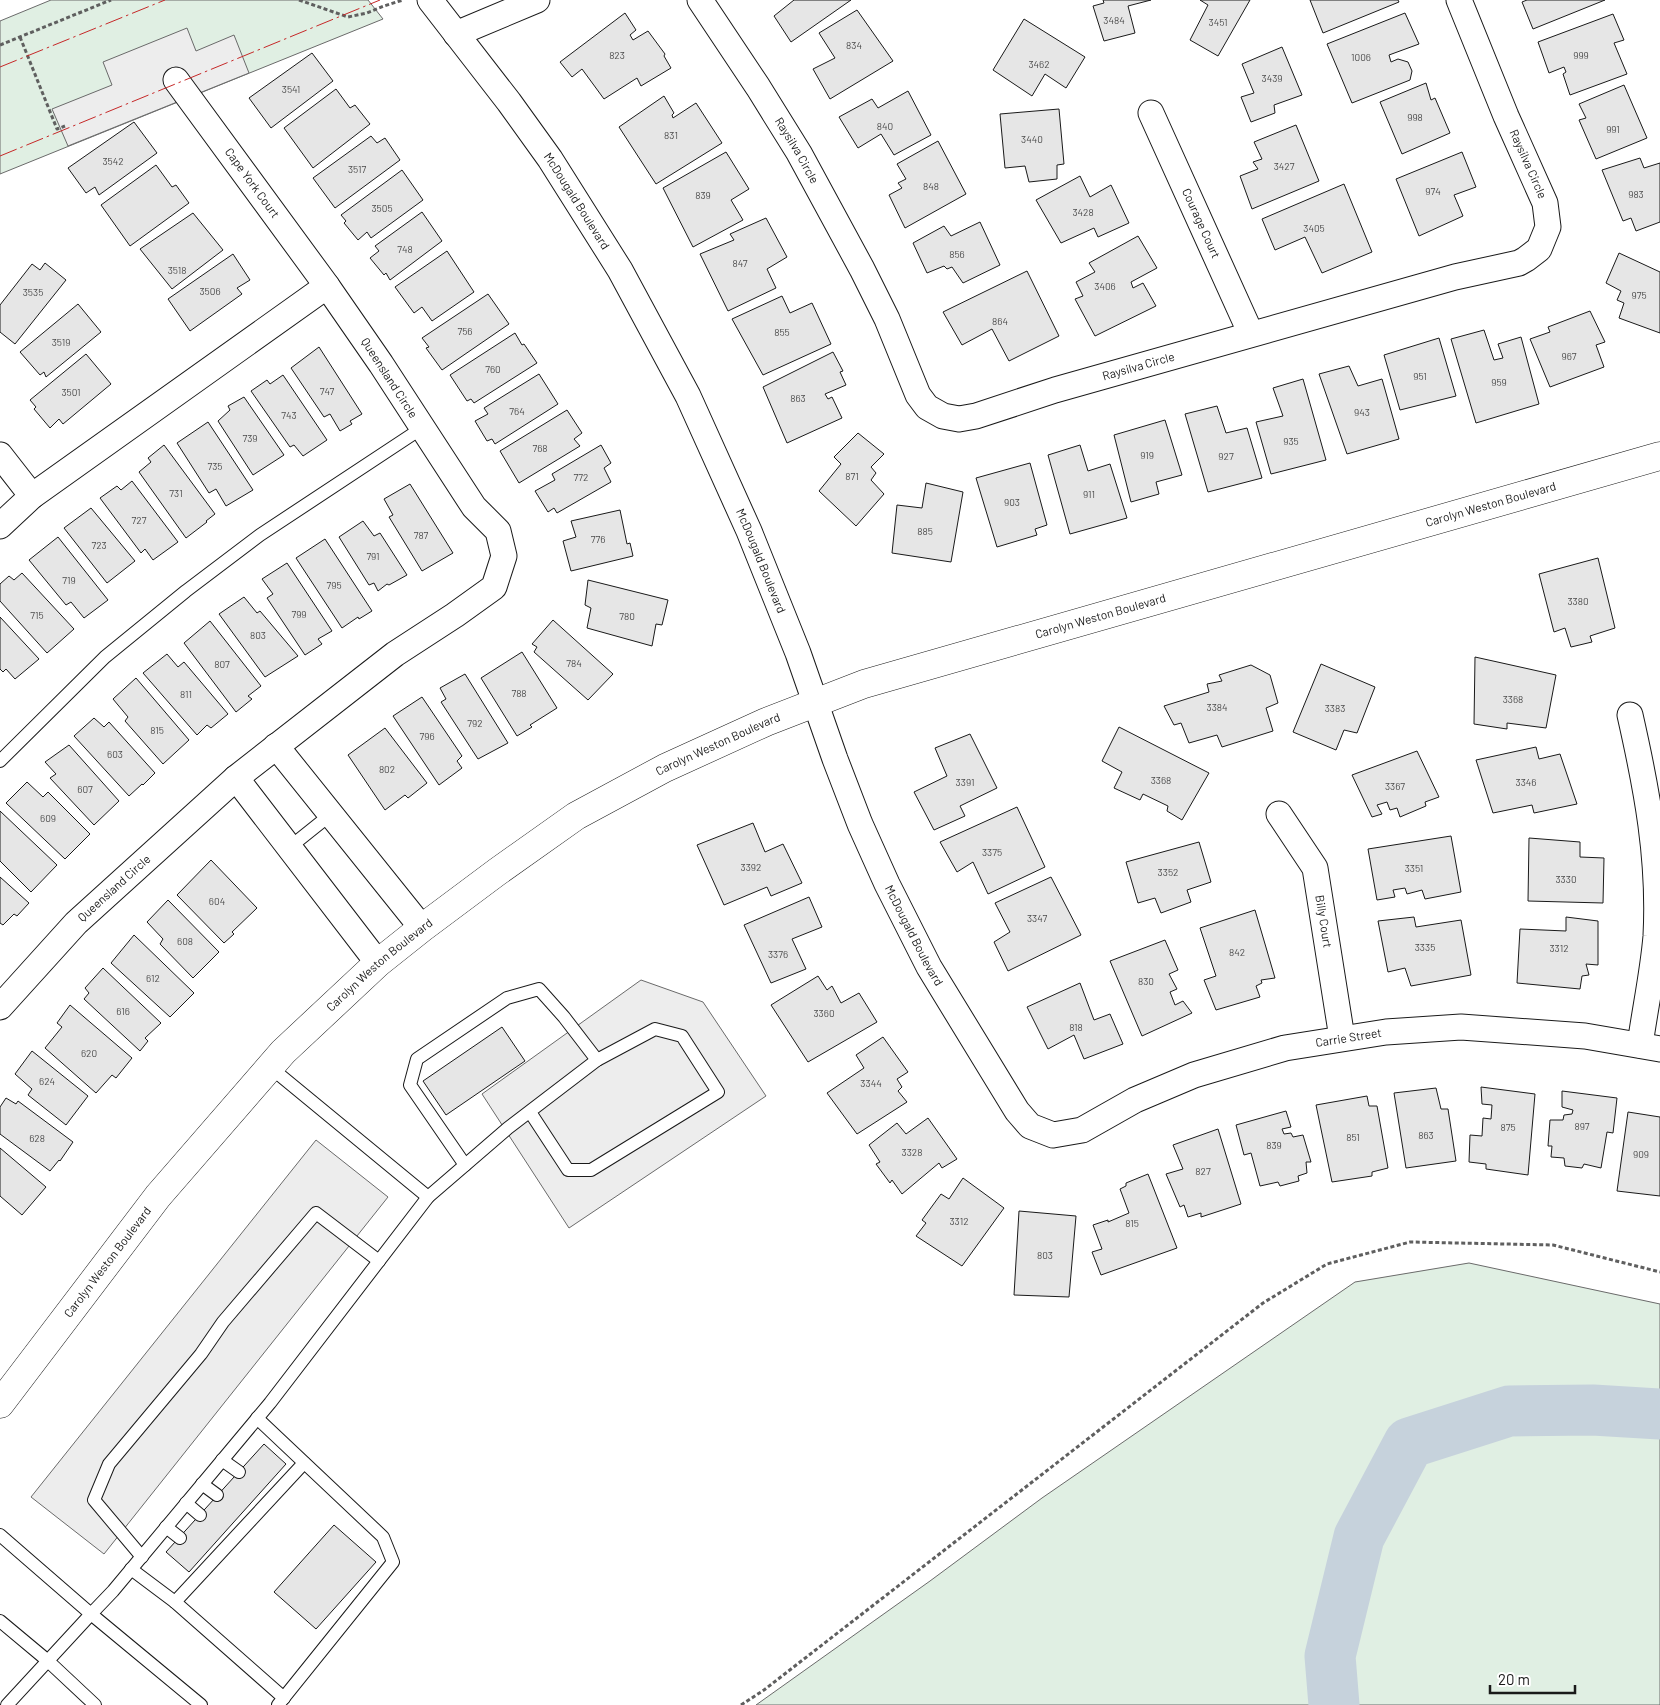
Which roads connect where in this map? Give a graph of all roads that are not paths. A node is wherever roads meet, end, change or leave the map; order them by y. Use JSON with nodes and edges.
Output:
{"nodes":[{"id":1,"x":430,"y":0,"type":"edge"},
{"id":2,"x":537,"y":0,"type":"edge"},
{"id":3,"x":700,"y":0,"type":"edge"},
{"id":4,"x":1459,"y":0,"type":"edge"},
{"id":5,"x":456,"y":34,"type":"junction"},
{"id":6,"x":176,"y":80,"type":"dead end"},
{"id":7,"x":1151,"y":113,"type":"dead end"},
{"id":8,"x":327,"y":286,"type":"junction"},
{"id":9,"x":1251,"y":334,"type":"junction"},
{"id":10,"x":422,"y":428,"type":"junction"},
{"id":11,"x":0,"y":455,"type":"edge"},
{"id":12,"x":1660,"y":456,"type":"edge"},
{"id":13,"x":32,"y":496,"type":"junction"},
{"id":14,"x":0,"y":526,"type":"edge"},
{"id":15,"x":816,"y":702,"type":"junction"},
{"id":16,"x":1630,"y":715,"type":"dead end"},
{"id":17,"x":276,"y":746,"type":"junction"},
{"id":18,"x":0,"y":761,"type":"edge"},
{"id":19,"x":236,"y":778,"type":"junction"},
{"id":20,"x":330,"y":814,"type":"junction"},
{"id":21,"x":1279,"y":814,"type":"dead end"},
{"id":22,"x":290,"y":847,"type":"junction"},
{"id":23,"x":422,"y":928,"type":"junction"},
{"id":24,"x":378,"y":963,"type":"junction"},
{"id":25,"x":0,"y":1007,"type":"edge"},
{"id":26,"x":1342,"y":1038,"type":"junction"},
{"id":27,"x":1650,"y":1047,"type":"edge"},
{"id":28,"x":597,"y":1060,"type":"junction"},
{"id":29,"x":270,"y":1067,"type":"junction"},
{"id":30,"x":530,"y":1112,"type":"junction"},
{"id":31,"x":1053,"y":1135,"type":"joint"},
{"id":32,"x":465,"y":1165,"type":"junction"},
{"id":33,"x":428,"y":1198,"type":"junction"},
{"id":34,"x":379,"y":1261,"type":"junction"},
{"id":35,"x":0,"y":1404,"type":"edge"},
{"id":36,"x":257,"y":1418,"type":"junction"},
{"id":37,"x":222,"y":1460,"type":"junction"},
{"id":38,"x":304,"y":1463,"type":"junction"},
{"id":39,"x":239,"y":1472,"type":"dead end"},
{"id":40,"x":202,"y":1484,"type":"junction"},
{"id":41,"x":217,"y":1495,"type":"dead end"},
{"id":42,"x":186,"y":1503,"type":"junction"},
{"id":43,"x":200,"y":1515,"type":"dead end"},
{"id":44,"x":166,"y":1527,"type":"junction"},
{"id":45,"x":0,"y":1534,"type":"edge"},
{"id":46,"x":180,"y":1538,"type":"dead end"},
{"id":47,"x":142,"y":1557,"type":"junction"},
{"id":48,"x":131,"y":1569,"type":"junction"},
{"id":49,"x":175,"y":1602,"type":"junction"},
{"id":50,"x":91,"y":1614,"type":"junction"},
{"id":51,"x":0,"y":1622,"type":"edge"},
{"id":52,"x":48,"y":1661,"type":"junction"},
{"id":53,"x":281,"y":1702,"type":"edge"},
{"id":54,"x":7,"y":1705,"type":"edge"},
{"id":55,"x":95,"y":1705,"type":"edge"},
{"id":56,"x":201,"y":1705,"type":"edge"}],
"edges":[{"from":1,"to":5,"type":"street","name":"McDougald Boulevard"},
{"from":2,"to":5,"type":"street"},
{"from":3,"to":9,"type":"street","name":"Raysilva Circle"},
{"from":4,"to":9,"type":"street","name":"Raysilva Circle"},
{"from":5,"to":15,"type":"street","name":"McDougald Boulevard"},
{"from":6,"to":8,"type":"street","name":"Cape York Court"},
{"from":7,"to":9,"type":"street","name":"Courage Court"},
{"from":8,"to":10,"type":"street","name":"Queensland Circle"},
{"from":8,"to":13,"type":"street"},
{"from":10,"to":17,"type":"street","name":"Queensland Circle"},
{"from":10,"to":18,"type":"lane"},
{"from":11,"to":13,"type":"street"},
{"from":12,"to":15,"type":"street","name":"Carolyn Weston Boulevard"},
{"from":13,"to":14,"type":"street"},
{"from":15,"to":23,"type":"street","name":"Carolyn Weston Boulevard"},
{"from":15,"to":31,"type":"street","name":"McDougald Boulevard"},
{"from":16,"to":27,"type":"street"},
{"from":17,"to":19,"type":"street","name":"Queensland Circle"},
{"from":17,"to":20,"type":"street"},
{"from":19,"to":22,"type":"street"},
{"from":19,"to":25,"type":"street","name":"Queensland Circle"},
{"from":20,"to":22,"type":"lane"},
{"from":20,"to":23,"type":"street"},
{"from":21,"to":26,"type":"street","name":"Billy Court"},
{"from":22,"to":24,"type":"street"},
{"from":23,"to":24,"type":"street","name":"Carolyn Weston Boulevard"},
{"from":24,"to":29,"type":"street","name":"Carolyn Weston Boulevard"},
{"from":26,"to":27,"type":"street","name":"Carrie Street"},
{"from":26,"to":31,"type":"street","name":"Carrie Street"},
{"from":28,"to":30,"type":"lane"},
{"from":28,"to":30,"type":"lane"},
{"from":28,"to":32,"type":"lane"},
{"from":29,"to":33,"type":"lane"},
{"from":29,"to":35,"type":"street","name":"Carolyn Weston Boulevard"},
{"from":30,"to":32,"type":"lane"},
{"from":32,"to":33,"type":"lane"},
{"from":33,"to":34,"type":"lane"},
{"from":34,"to":36,"type":"lane"},
{"from":34,"to":47,"type":"lane"},
{"from":36,"to":37,"type":"lane"},
{"from":36,"to":38,"type":"lane"},
{"from":37,"to":39,"type":"lane"},
{"from":37,"to":40,"type":"lane"},
{"from":38,"to":49,"type":"lane"},
{"from":38,"to":53,"type":"lane"},
{"from":40,"to":41,"type":"lane"},
{"from":40,"to":42,"type":"lane"},
{"from":42,"to":43,"type":"lane"},
{"from":42,"to":44,"type":"lane"},
{"from":44,"to":46,"type":"lane"},
{"from":44,"to":47,"type":"lane"},
{"from":45,"to":50,"type":"lane"},
{"from":47,"to":48,"type":"lane"},
{"from":48,"to":49,"type":"lane"},
{"from":48,"to":50,"type":"lane"},
{"from":49,"to":53,"type":"lane"},
{"from":50,"to":52,"type":"lane"},
{"from":50,"to":56,"type":"lane"},
{"from":51,"to":52,"type":"lane"},
{"from":52,"to":54,"type":"lane"},
{"from":52,"to":55,"type":"lane"}]}
